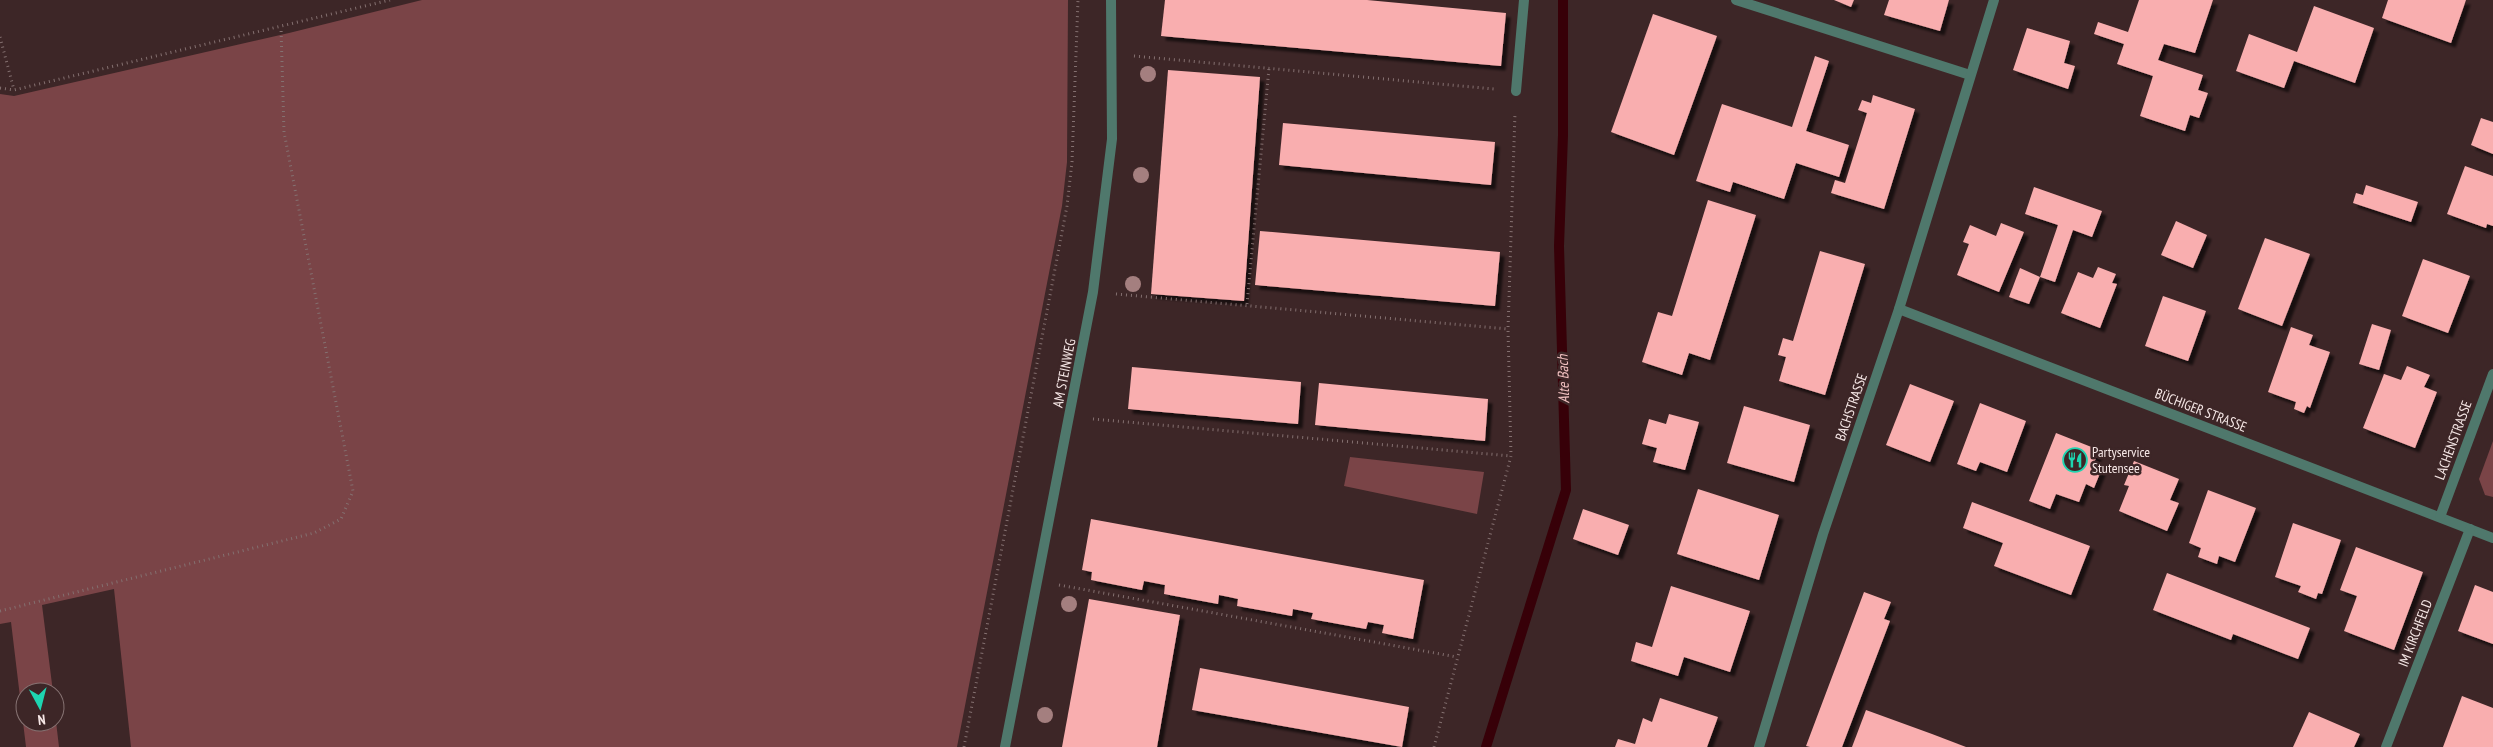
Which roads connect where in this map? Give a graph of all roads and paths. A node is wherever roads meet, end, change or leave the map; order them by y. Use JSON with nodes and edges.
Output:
{"nodes":[{"id":1,"x":390,"y":0,"type":"edge"},
{"id":2,"x":1078,"y":0,"type":"edge"},
{"id":3,"x":1111,"y":0,"type":"edge"},
{"id":4,"x":1524,"y":0,"type":"edge"},
{"id":5,"x":1736,"y":0,"type":"edge"},
{"id":6,"x":1994,"y":0,"type":"edge"},
{"id":7,"x":281,"y":27,"type":"junction"},
{"id":8,"x":0,"y":37,"type":"edge"},
{"id":9,"x":1112,"y":54,"type":"junction"},
{"id":10,"x":1269,"y":68,"type":"junction"},
{"id":11,"x":1970,"y":75,"type":"junction"},
{"id":12,"x":0,"y":88,"type":"edge"},
{"id":13,"x":14,"y":90,"type":"junction"},
{"id":14,"x":1516,"y":91,"type":"junction"},
{"id":15,"x":1093,"y":292,"type":"junction"},
{"id":16,"x":1247,"y":304,"type":"junction"},
{"id":17,"x":1899,"y":309,"type":"junction"},
{"id":18,"x":1508,"y":329,"type":"junction"},
{"id":19,"x":2493,"y":374,"type":"edge"},
{"id":20,"x":1070,"y":417,"type":"junction"},
{"id":21,"x":1511,"y":456,"type":"junction"},
{"id":22,"x":2440,"y":517,"type":"junction"},
{"id":23,"x":2470,"y":529,"type":"junction"},
{"id":24,"x":2493,"y":538,"type":"edge"},
{"id":25,"x":1036,"y":581,"type":"junction"},
{"id":26,"x":0,"y":611,"type":"edge"},
{"id":27,"x":1457,"y":657,"type":"junction"},
{"id":28,"x":964,"y":747,"type":"edge"},
{"id":29,"x":1005,"y":747,"type":"edge"},
{"id":30,"x":1434,"y":747,"type":"edge"},
{"id":31,"x":1759,"y":747,"type":"edge"},
{"id":32,"x":2386,"y":747,"type":"edge"}],
"edges":[{"from":1,"to":7,"type":"path"},
{"from":2,"to":28,"type":"path"},
{"from":3,"to":9,"type":"street","name":"AM STEINWEG"},
{"from":4,"to":14,"type":"street"},
{"from":5,"to":11,"type":"street"},
{"from":6,"to":11,"type":"street","name":"BACHSTRASSE"},
{"from":7,"to":13,"type":"path"},
{"from":7,"to":26,"type":"path"},
{"from":8,"to":13,"type":"path"},
{"from":9,"to":10,"type":"path"},
{"from":9,"to":15,"type":"street","name":"AM STEINWEG"},
{"from":10,"to":14,"type":"path"},
{"from":10,"to":16,"type":"path"},
{"from":11,"to":17,"type":"street","name":"BACHSTRASSE"},
{"from":12,"to":13,"type":"path"},
{"from":14,"to":18,"type":"path"},
{"from":15,"to":16,"type":"path"},
{"from":15,"to":20,"type":"street","name":"AM STEINWEG"},
{"from":16,"to":18,"type":"path"},
{"from":17,"to":22,"type":"street","name":"BÜCHIGER STRASSE"},
{"from":17,"to":31,"type":"street","name":"BACHSTRASSE"},
{"from":18,"to":21,"type":"path"},
{"from":19,"to":22,"type":"street","name":"LACHENSTRASSE"},
{"from":20,"to":21,"type":"path"},
{"from":20,"to":25,"type":"street","name":"AM STEINWEG"},
{"from":21,"to":27,"type":"path"},
{"from":22,"to":23,"type":"street","name":"BÜCHIGER STRASSE"},
{"from":23,"to":24,"type":"street","name":"BÜCHIGER STRASSE"},
{"from":23,"to":32,"type":"street","name":"IM KIRCHFELD"},
{"from":25,"to":27,"type":"path"},
{"from":25,"to":29,"type":"street","name":"AM STEINWEG"},
{"from":27,"to":30,"type":"path"}]}
